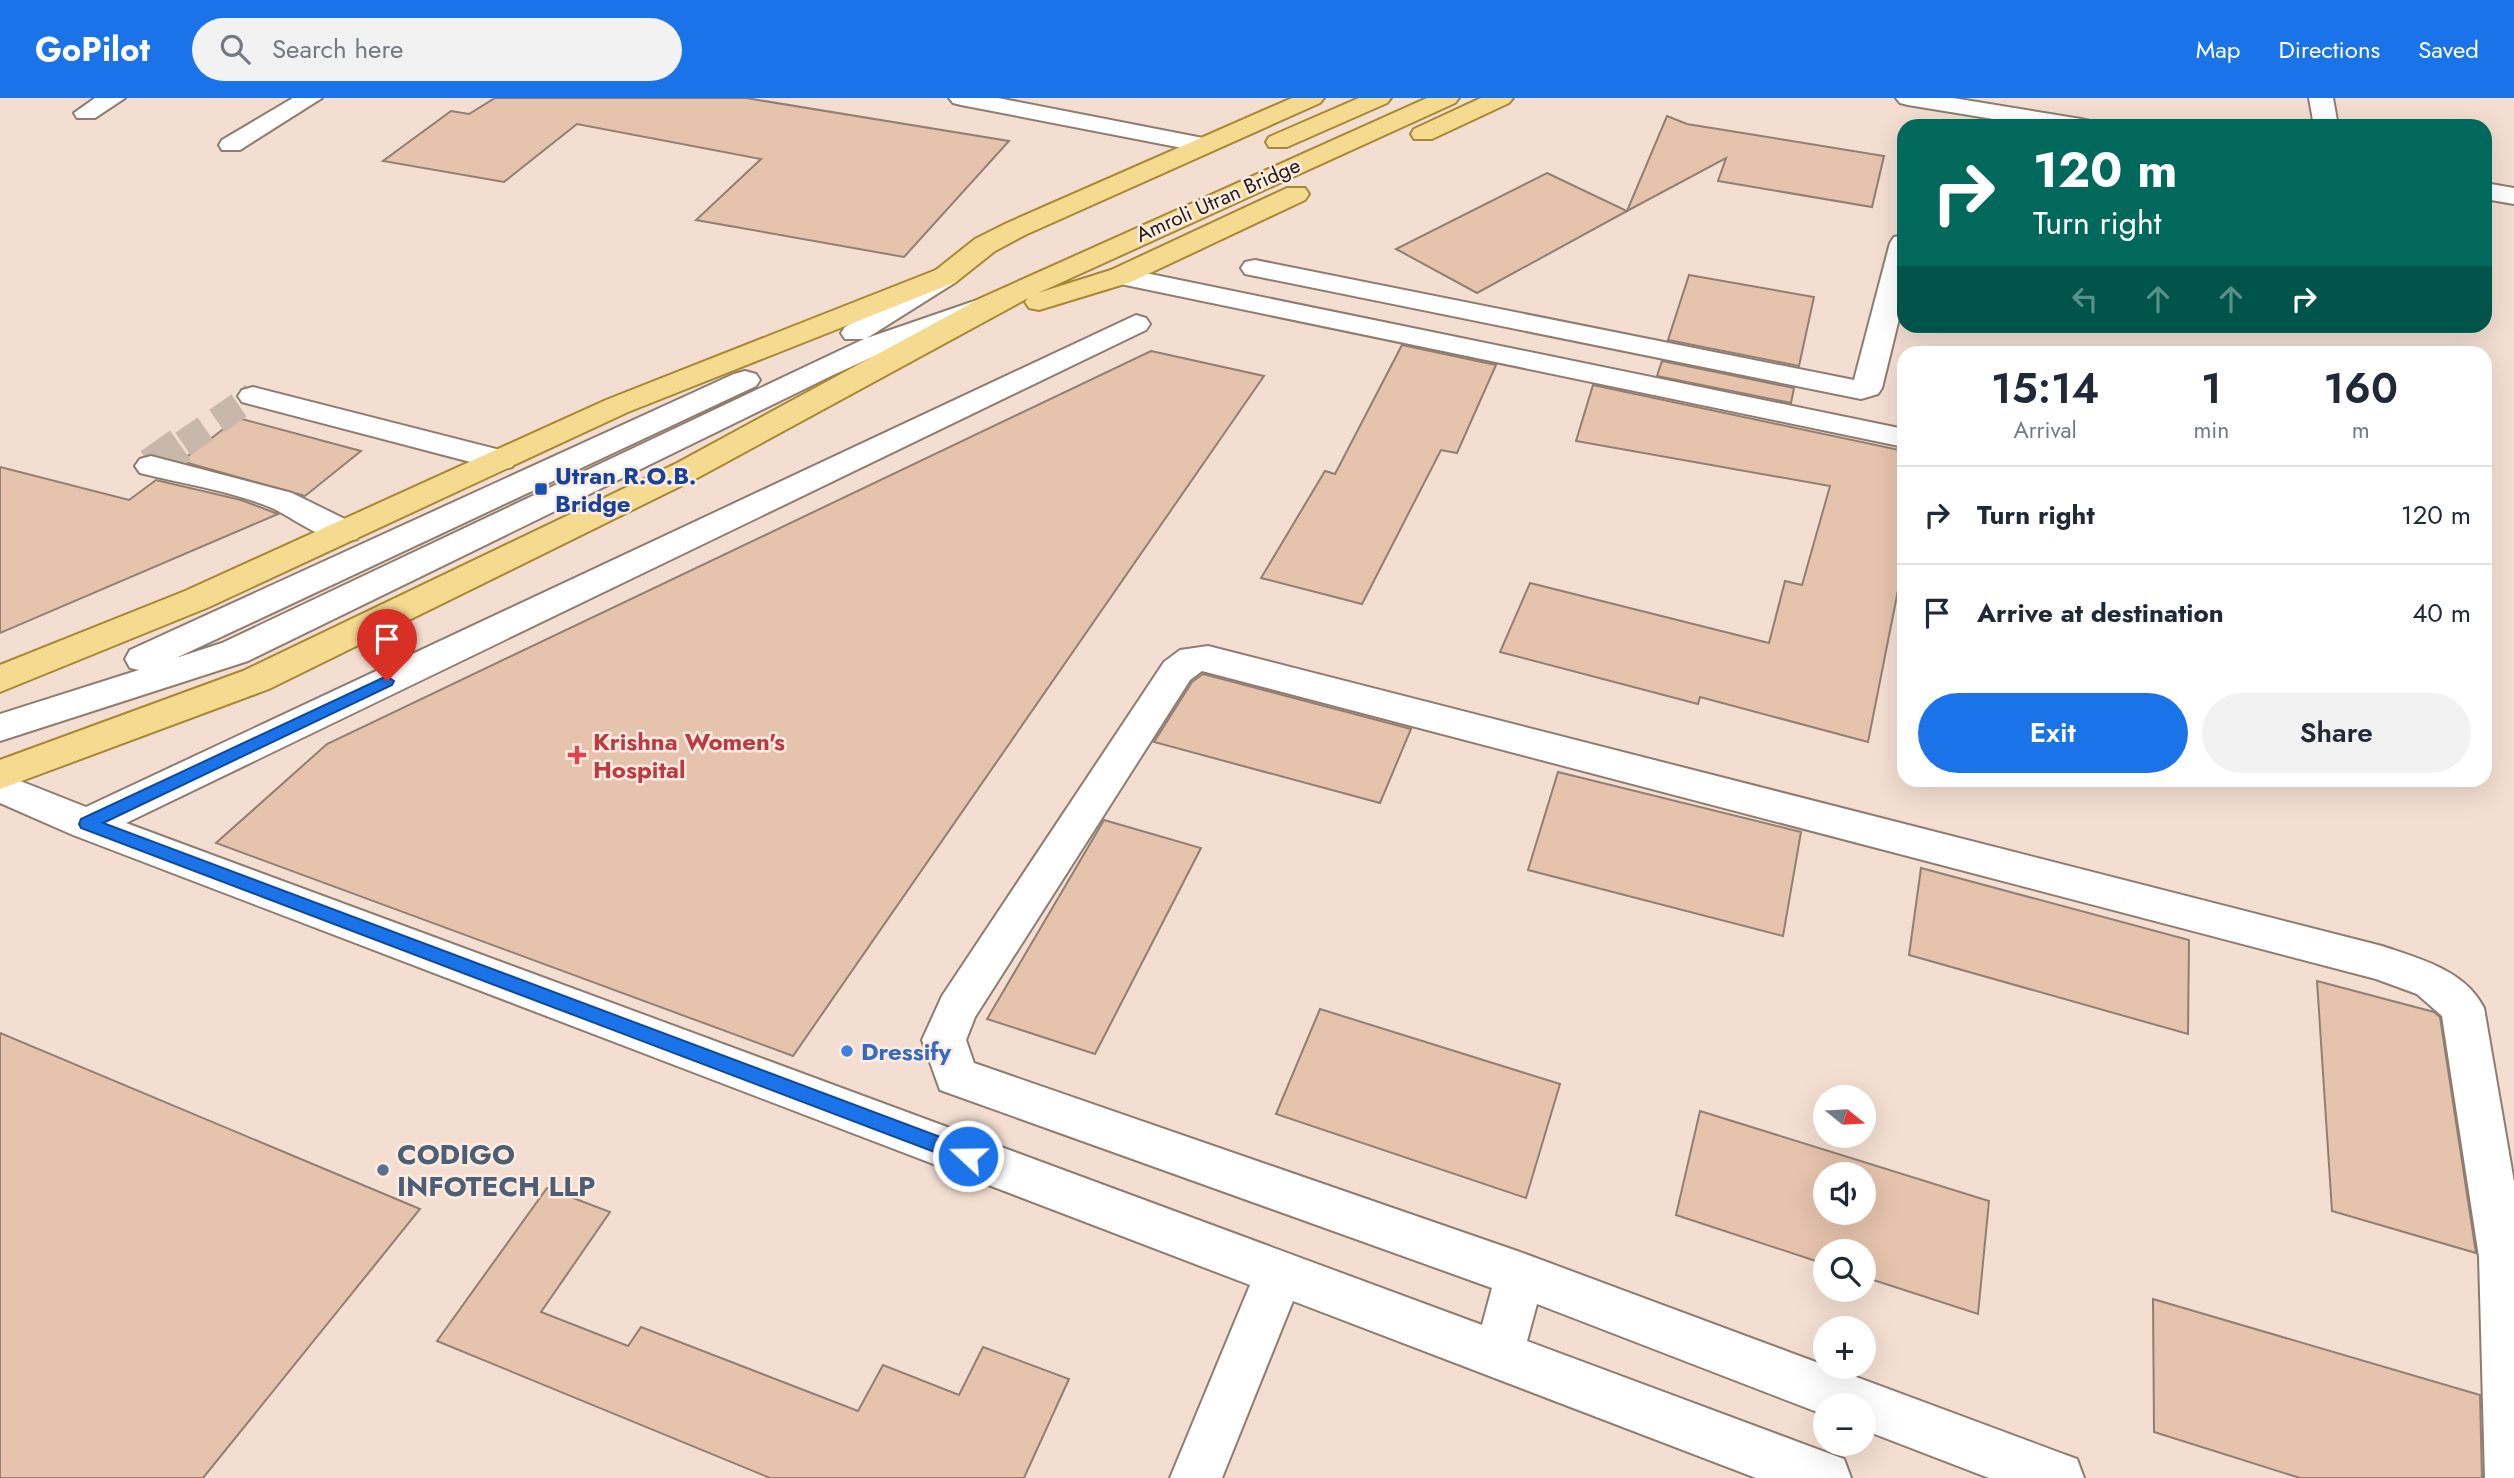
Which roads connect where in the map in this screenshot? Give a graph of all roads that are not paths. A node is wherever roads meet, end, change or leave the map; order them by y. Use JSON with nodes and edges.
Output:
{"nodes":[{"id":1,"x":113,"y":98,"type":"edge"},
{"id":2,"x":310,"y":98,"type":"edge"},
{"id":3,"x":961,"y":98,"type":"edge"},
{"id":4,"x":1312,"y":98,"type":"edge"},
{"id":5,"x":1379,"y":98,"type":"edge"},
{"id":6,"x":1447,"y":98,"type":"edge"},
{"id":7,"x":1501,"y":98,"type":"edge"},
{"id":8,"x":1908,"y":98,"type":"edge"},
{"id":9,"x":2321,"y":98,"type":"edge"},
{"id":10,"x":1998,"y":105,"type":"edge"},
{"id":11,"x":86,"y":113,"type":"dead end"},
{"id":12,"x":1937,"y":115,"type":"edge"},
{"id":13,"x":2053,"y":119,"type":"edge"},
{"id":14,"x":2325,"y":119,"type":"edge"},
{"id":15,"x":231,"y":145,"type":"dead end"},
{"id":16,"x":1203,"y":145,"type":"junction"},
{"id":17,"x":1253,"y":153,"type":"dead end"},
{"id":18,"x":2492,"y":192,"type":"edge"},
{"id":19,"x":2514,"y":196,"type":"edge"},
{"id":20,"x":1063,"y":235,"type":"dead end"},
{"id":21,"x":1255,"y":268,"type":"dead end"},
{"id":22,"x":1897,"y":270,"type":"edge"},
{"id":23,"x":946,"y":276,"type":"junction"},
{"id":24,"x":1121,"y":276,"type":"junction"},
{"id":25,"x":991,"y":304,"type":"junction"},
{"id":26,"x":1136,"y":324,"type":"dead end"},
{"id":27,"x":253,"y":396,"type":"dead end"},
{"id":28,"x":1897,"y":437,"type":"edge"},
{"id":29,"x":501,"y":460,"type":"junction"},
{"id":30,"x":151,"y":466,"type":"dead end"},
{"id":31,"x":345,"y":532,"type":"junction"},
{"id":32,"x":0,"y":679,"type":"edge"},
{"id":33,"x":0,"y":725,"type":"edge"},
{"id":34,"x":0,"y":775,"type":"edge"},
{"id":35,"x":0,"y":787,"type":"edge"},
{"id":36,"x":87,"y":824,"type":"junction"},
{"id":37,"x":1279,"y":1274,"type":"junction"},
{"id":38,"x":1520,"y":1275,"type":"junction"},
{"id":39,"x":1498,"y":1357,"type":"junction"},
{"id":40,"x":1195,"y":1478,"type":"edge"},
{"id":41,"x":1825,"y":1478,"type":"edge"},
{"id":42,"x":2057,"y":1478,"type":"edge"},
{"id":43,"x":2511,"y":1478,"type":"edge"}],
"edges":[{"from":1,"to":11,"type":"street"},
{"from":2,"to":15,"type":"street"},
{"from":3,"to":16,"type":"street"},
{"from":4,"to":16,"type":"main road"},
{"from":5,"to":17,"type":"main road","name":"Amroli Utran Bridge"},
{"from":6,"to":25,"type":"main road","name":"Amroli Utran Bridge"},
{"from":7,"to":24,"type":"main road"},
{"from":8,"to":12,"type":"street"},
{"from":9,"to":14,"type":"street"},
{"from":10,"to":12,"type":"street"},
{"from":10,"to":13,"type":"street"},
{"from":16,"to":23,"type":"main road"},
{"from":18,"to":19,"type":"street"},
{"from":20,"to":23,"type":"main road"},
{"from":21,"to":22,"type":"street"},
{"from":23,"to":29,"type":"main road"},
{"from":23,"to":33,"type":"street"},
{"from":24,"to":25,"type":"main road"},
{"from":24,"to":28,"type":"street"},
{"from":25,"to":33,"type":"street"},
{"from":25,"to":34,"type":"main road","name":"Amroli Utran Bridge"},
{"from":26,"to":36,"type":"street"},
{"from":27,"to":29,"type":"street"},
{"from":29,"to":31,"type":"main road"},
{"from":30,"to":31,"type":"street"},
{"from":31,"to":32,"type":"main road"},
{"from":35,"to":36,"type":"street"},
{"from":36,"to":37,"type":"street"},
{"from":37,"to":39,"type":"street"},
{"from":37,"to":40,"type":"street"},
{"from":38,"to":39,"type":"street"},
{"from":38,"to":42,"type":"street"},
{"from":38,"to":43,"type":"street"},
{"from":39,"to":41,"type":"street"}]}
